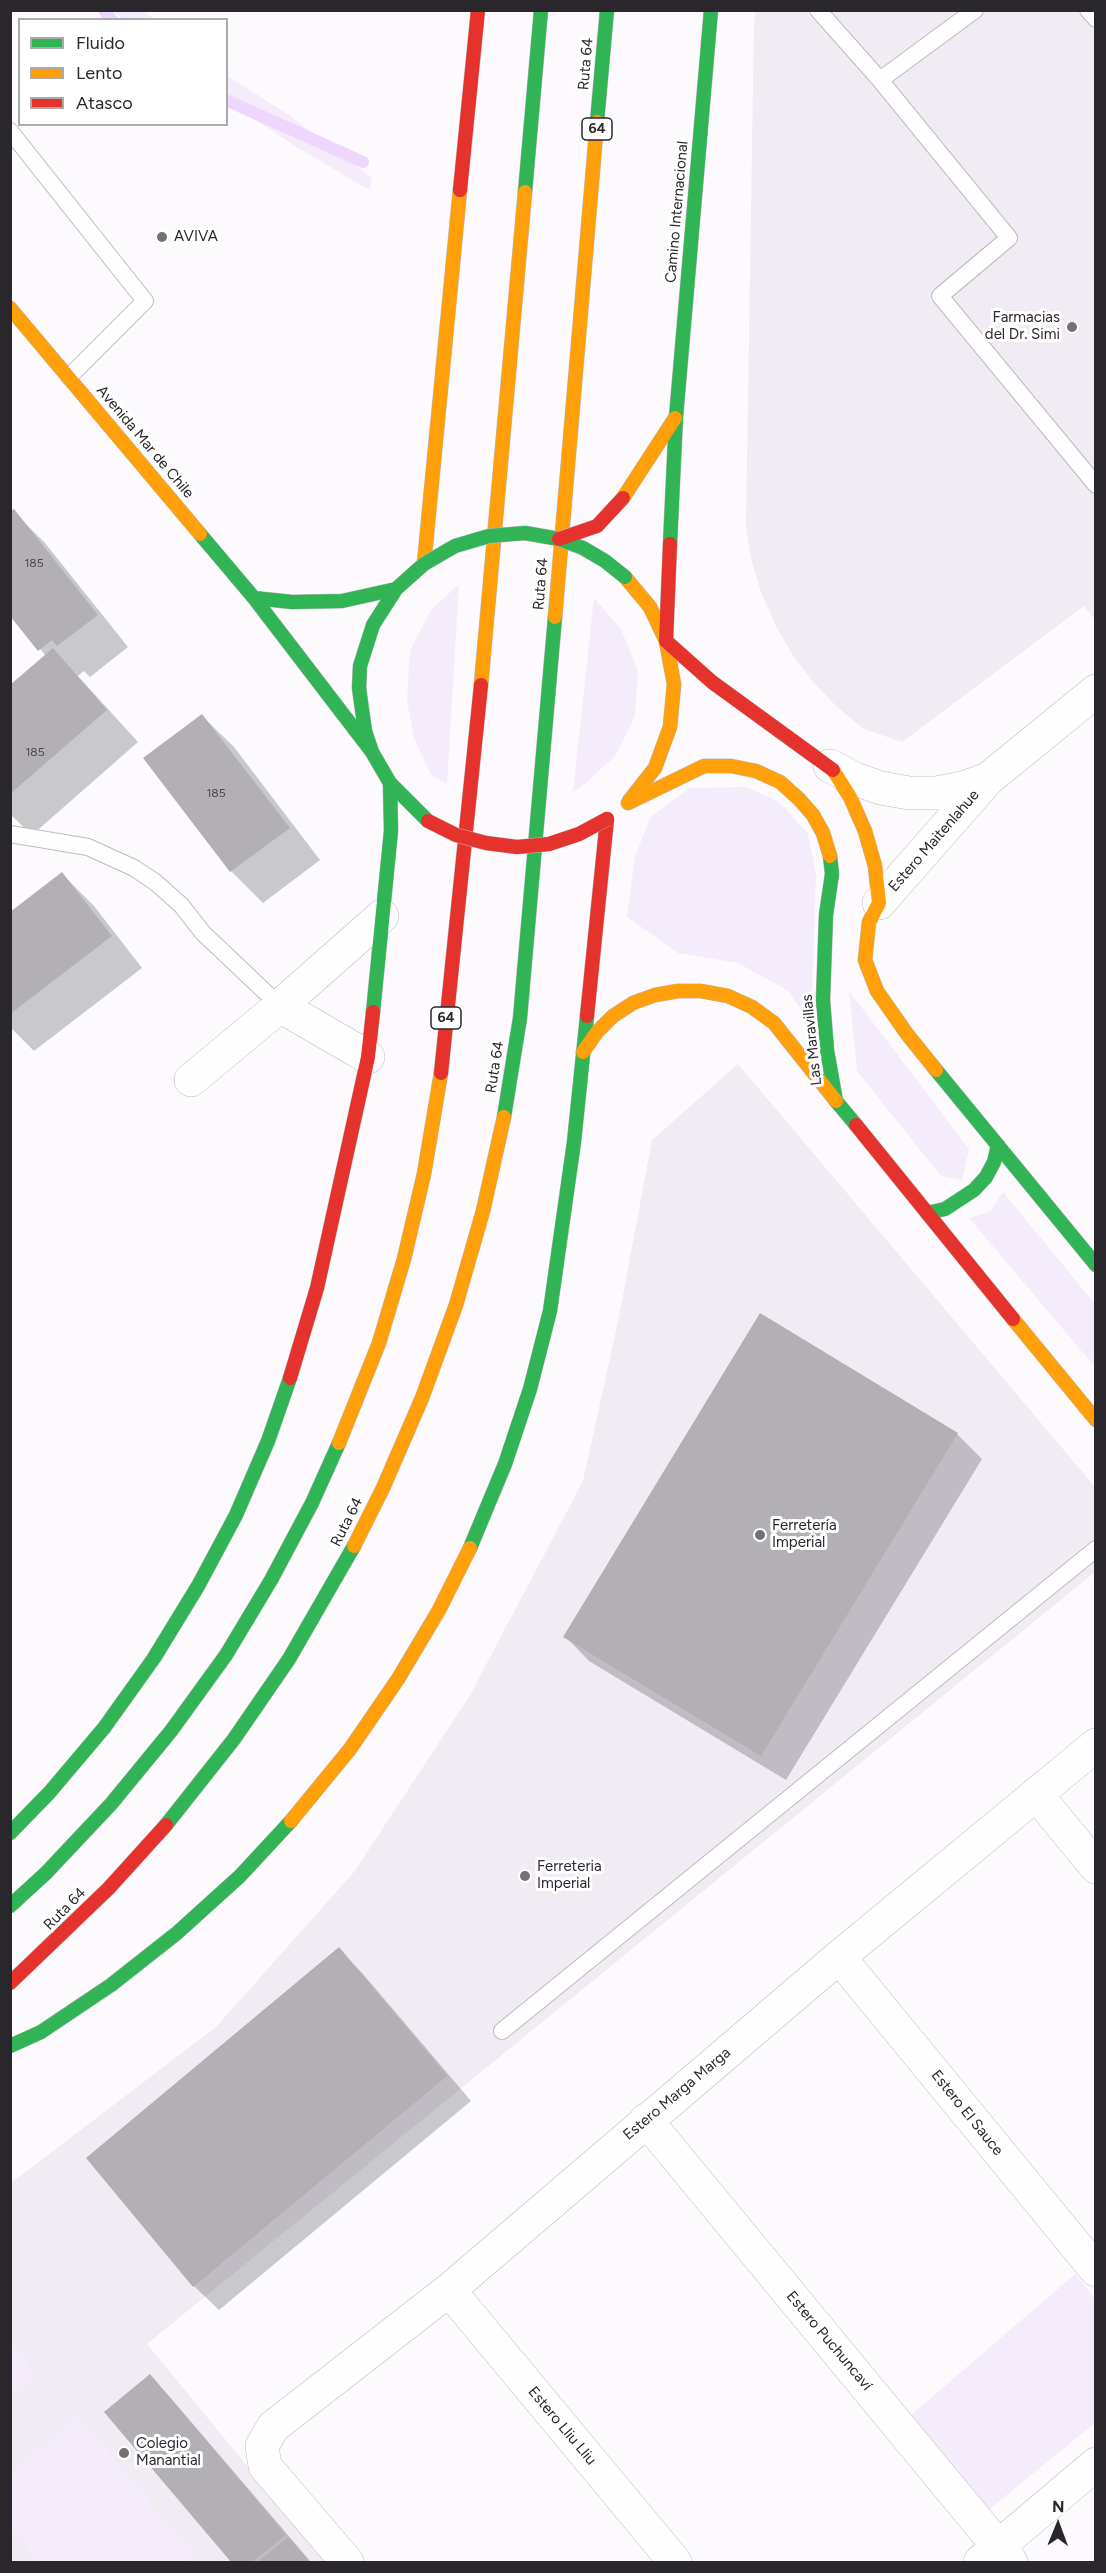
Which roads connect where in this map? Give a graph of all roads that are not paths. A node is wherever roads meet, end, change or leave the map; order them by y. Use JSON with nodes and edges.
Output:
{"nodes":[{"id":1,"x":478,"y":10,"type":"edge"},
{"id":2,"x":541,"y":10,"type":"edge"},
{"id":3,"x":607,"y":10,"type":"edge"},
{"id":4,"x":711,"y":10,"type":"edge"},
{"id":5,"x":818,"y":10,"type":"edge"},
{"id":6,"x":975,"y":10,"type":"edge"},
{"id":7,"x":1088,"y":10,"type":"edge"},
{"id":8,"x":1095,"y":19,"type":"edge"},
{"id":9,"x":880,"y":81,"type":"junction"},
{"id":10,"x":10,"y":131,"type":"edge"},
{"id":11,"x":10,"y":308,"type":"edge"},
{"id":12,"x":69,"y":377,"type":"junction"},
{"id":13,"x":676,"y":417,"type":"junction"},
{"id":14,"x":1095,"y":485,"type":"edge"},
{"id":15,"x":560,"y":539,"type":"junction"},
{"id":16,"x":424,"y":564,"type":"junction"},
{"id":17,"x":396,"y":589,"type":"junction"},
{"id":18,"x":254,"y":598,"type":"junction"},
{"id":19,"x":666,"y":641,"type":"junction"},
{"id":20,"x":1095,"y":691,"type":"edge"},
{"id":21,"x":372,"y":752,"type":"junction"},
{"id":22,"x":830,"y":766,"type":"junction"},
{"id":23,"x":988,"y":779,"type":"junction"},
{"id":24,"x":390,"y":783,"type":"junction"},
{"id":25,"x":628,"y":803,"type":"junction"},
{"id":26,"x":607,"y":819,"type":"junction"},
{"id":27,"x":10,"y":834,"type":"edge"},
{"id":28,"x":879,"y":903,"type":"junction"},
{"id":29,"x":382,"y":916,"type":"junction"},
{"id":30,"x":280,"y":1006,"type":"junction"},
{"id":31,"x":583,"y":1052,"type":"junction"},
{"id":32,"x":368,"y":1056,"type":"junction"},
{"id":33,"x":190,"y":1080,"type":"dead end"},
{"id":34,"x":836,"y":1101,"type":"junction"},
{"id":35,"x":998,"y":1145,"type":"junction"},
{"id":36,"x":927,"y":1213,"type":"junction"},
{"id":37,"x":1095,"y":1265,"type":"edge"},
{"id":38,"x":1095,"y":1420,"type":"edge"},
{"id":39,"x":1095,"y":1549,"type":"edge"},
{"id":40,"x":1095,"y":1744,"type":"edge"},
{"id":41,"x":1036,"y":1794,"type":"junction"},
{"id":42,"x":10,"y":1833,"type":"edge"},
{"id":43,"x":1095,"y":1867,"type":"edge"},
{"id":44,"x":10,"y":1906,"type":"edge"},
{"id":45,"x":839,"y":1957,"type":"junction"},
{"id":46,"x":10,"y":1983,"type":"edge"},
{"id":47,"x":502,"y":2031,"type":"dead end"},
{"id":48,"x":10,"y":2046,"type":"edge"},
{"id":49,"x":646,"y":2120,"type":"junction"},
{"id":50,"x":1095,"y":2270,"type":"edge"},
{"id":51,"x":449,"y":2290,"type":"junction"},
{"id":52,"x":1095,"y":2464,"type":"edge"},
{"id":53,"x":997,"y":2557,"type":"edge"},
{"id":54,"x":347,"y":2562,"type":"edge"},
{"id":55,"x":675,"y":2562,"type":"edge"}],
"edges":[{"from":1,"to":16,"type":"main road"},
{"from":2,"to":44,"type":"main road","number":"64"},
{"from":3,"to":46,"type":"main road","name":"Ruta 64","number":"64"},
{"from":4,"to":13,"type":"main road","name":"Camino Internacional"},
{"from":5,"to":9,"type":"lane"},
{"from":6,"to":9,"type":"lane"},
{"from":7,"to":8,"type":"lane"},
{"from":9,"to":14,"type":"lane"},
{"from":10,"to":12,"type":"lane"},
{"from":11,"to":12,"type":"main road","name":"Avenida Mar de Chile"},
{"from":12,"to":18,"type":"main road","name":"Avenida Mar de Chile"},
{"from":13,"to":15,"type":"main road","name":"Camino Internacional","bridge":true},
{"from":13,"to":19,"type":"main road","name":"Camino Internacional"},
{"from":15,"to":16,"type":"main road","bridge":true},
{"from":15,"to":19,"type":"main road","bridge":true},
{"from":16,"to":17,"type":"main road"},
{"from":17,"to":18,"type":"main road"},
{"from":17,"to":21,"type":"main road"},
{"from":18,"to":21,"type":"main road","name":"Avenida Mar de Chile"},
{"from":19,"to":22,"type":"main road"},
{"from":19,"to":25,"type":"main road"},
{"from":20,"to":23,"type":"street","name":"Estero Maitenlahue"},
{"from":21,"to":24,"type":"main road"},
{"from":22,"to":23,"type":"street","name":"Estero Maitenlahue"},
{"from":22,"to":28,"type":"main road"},
{"from":23,"to":28,"type":"street","name":"Estero Maitenlahue"},
{"from":24,"to":26,"type":"main road","bridge":true},
{"from":24,"to":29,"type":"main road"},
{"from":25,"to":26,"type":"main road"},
{"from":25,"to":34,"type":"main road","name":"Las Maravillas"},
{"from":26,"to":31,"type":"main road"},
{"from":27,"to":30,"type":"lane"},
{"from":28,"to":35,"type":"main road"},
{"from":29,"to":30,"type":"street"},
{"from":29,"to":32,"type":"main road"},
{"from":30,"to":32,"type":"street"},
{"from":30,"to":33,"type":"street"},
{"from":31,"to":34,"type":"main road"},
{"from":31,"to":48,"type":"main road"},
{"from":32,"to":42,"type":"main road"},
{"from":34,"to":36,"type":"main road","name":"Las Maravillas"},
{"from":35,"to":36,"type":"main road"},
{"from":35,"to":37,"type":"main road"},
{"from":36,"to":38,"type":"main road","name":"Las Maravillas"},
{"from":39,"to":47,"type":"lane"},
{"from":40,"to":41,"type":"street","name":"Estero Marga Marga"},
{"from":41,"to":43,"type":"street"},
{"from":41,"to":45,"type":"street","name":"Estero Marga Marga"},
{"from":45,"to":49,"type":"street","name":"Estero Marga Marga"},
{"from":45,"to":50,"type":"street","name":"Estero El Sauce"},
{"from":49,"to":51,"type":"street","name":"Estero Marga Marga"},
{"from":49,"to":53,"type":"street","name":"Estero Puchuncaví"},
{"from":51,"to":54,"type":"street","name":"Estero Marga Marga"},
{"from":51,"to":55,"type":"street","name":"Estero Lliu Lliu"},
{"from":52,"to":53,"type":"street"}]}
